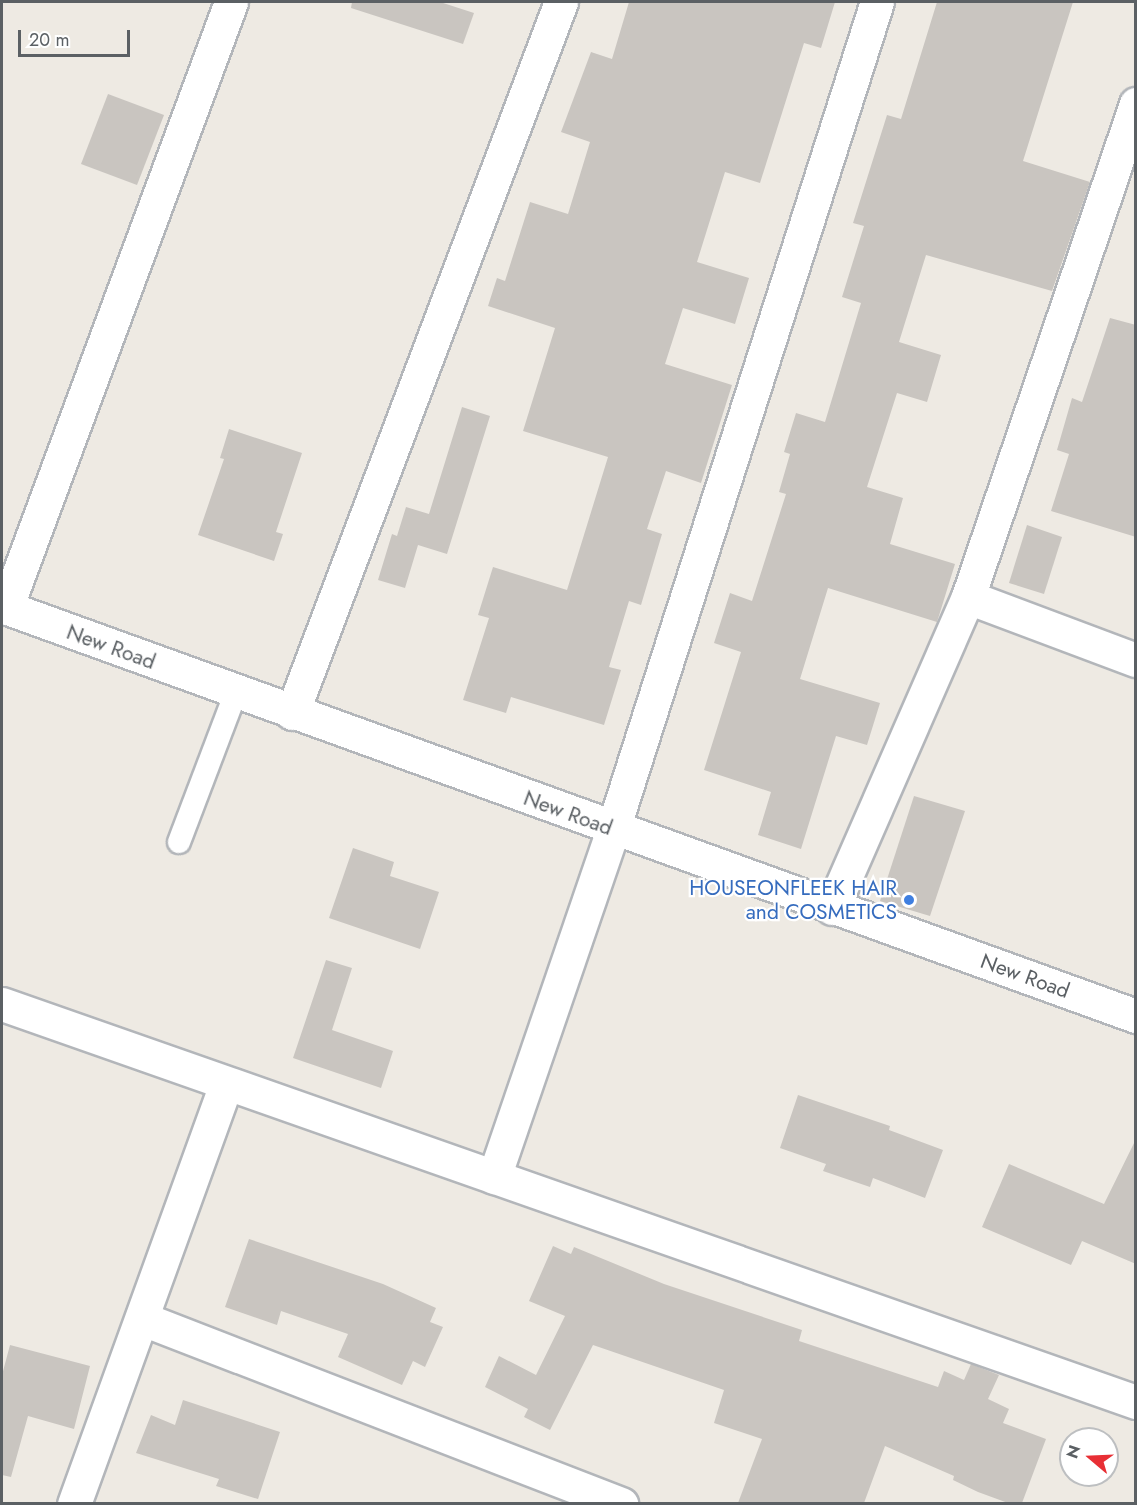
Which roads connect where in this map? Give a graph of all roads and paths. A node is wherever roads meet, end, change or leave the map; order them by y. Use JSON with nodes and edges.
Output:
{"nodes":[{"id":1,"x":231,"y":2,"type":"edge"},
{"id":2,"x":561,"y":2,"type":"edge"},
{"id":3,"x":877,"y":2,"type":"edge"},
{"id":4,"x":1136,"y":104,"type":"edge"},
{"id":5,"x":968,"y":597,"type":"junction"},
{"id":6,"x":4,"y":607,"type":"edge"},
{"id":7,"x":1136,"y":660,"type":"edge"},
{"id":8,"x":236,"y":692,"type":"junction"},
{"id":9,"x":292,"y":713,"type":"junction"},
{"id":10,"x":613,"y":830,"type":"junction"},
{"id":11,"x":179,"y":842,"type":"dead end"},
{"id":12,"x":832,"y":908,"type":"junction"},
{"id":13,"x":2,"y":1004,"type":"edge"},
{"id":14,"x":1136,"y":1016,"type":"edge"},
{"id":15,"x":226,"y":1084,"type":"junction"},
{"id":16,"x":494,"y":1177,"type":"junction"},
{"id":17,"x":143,"y":1319,"type":"junction"},
{"id":18,"x":1136,"y":1402,"type":"edge"},
{"id":19,"x":74,"y":1503,"type":"edge"},
{"id":20,"x":621,"y":1503,"type":"edge"}],
"edges":[{"from":1,"to":6,"type":"street"},
{"from":2,"to":9,"type":"street"},
{"from":3,"to":10,"type":"street"},
{"from":4,"to":5,"type":"street"},
{"from":5,"to":7,"type":"street"},
{"from":5,"to":12,"type":"street"},
{"from":6,"to":8,"type":"street","name":"New Road"},
{"from":8,"to":9,"type":"street","name":"New Road"},
{"from":8,"to":11,"type":"lane"},
{"from":9,"to":10,"type":"street","name":"New Road"},
{"from":10,"to":12,"type":"street","name":"New Road"},
{"from":10,"to":16,"type":"street"},
{"from":12,"to":14,"type":"street","name":"New Road"},
{"from":13,"to":15,"type":"street"},
{"from":15,"to":16,"type":"street"},
{"from":15,"to":17,"type":"street"},
{"from":16,"to":18,"type":"street"},
{"from":17,"to":19,"type":"street"},
{"from":17,"to":20,"type":"street"}]}
